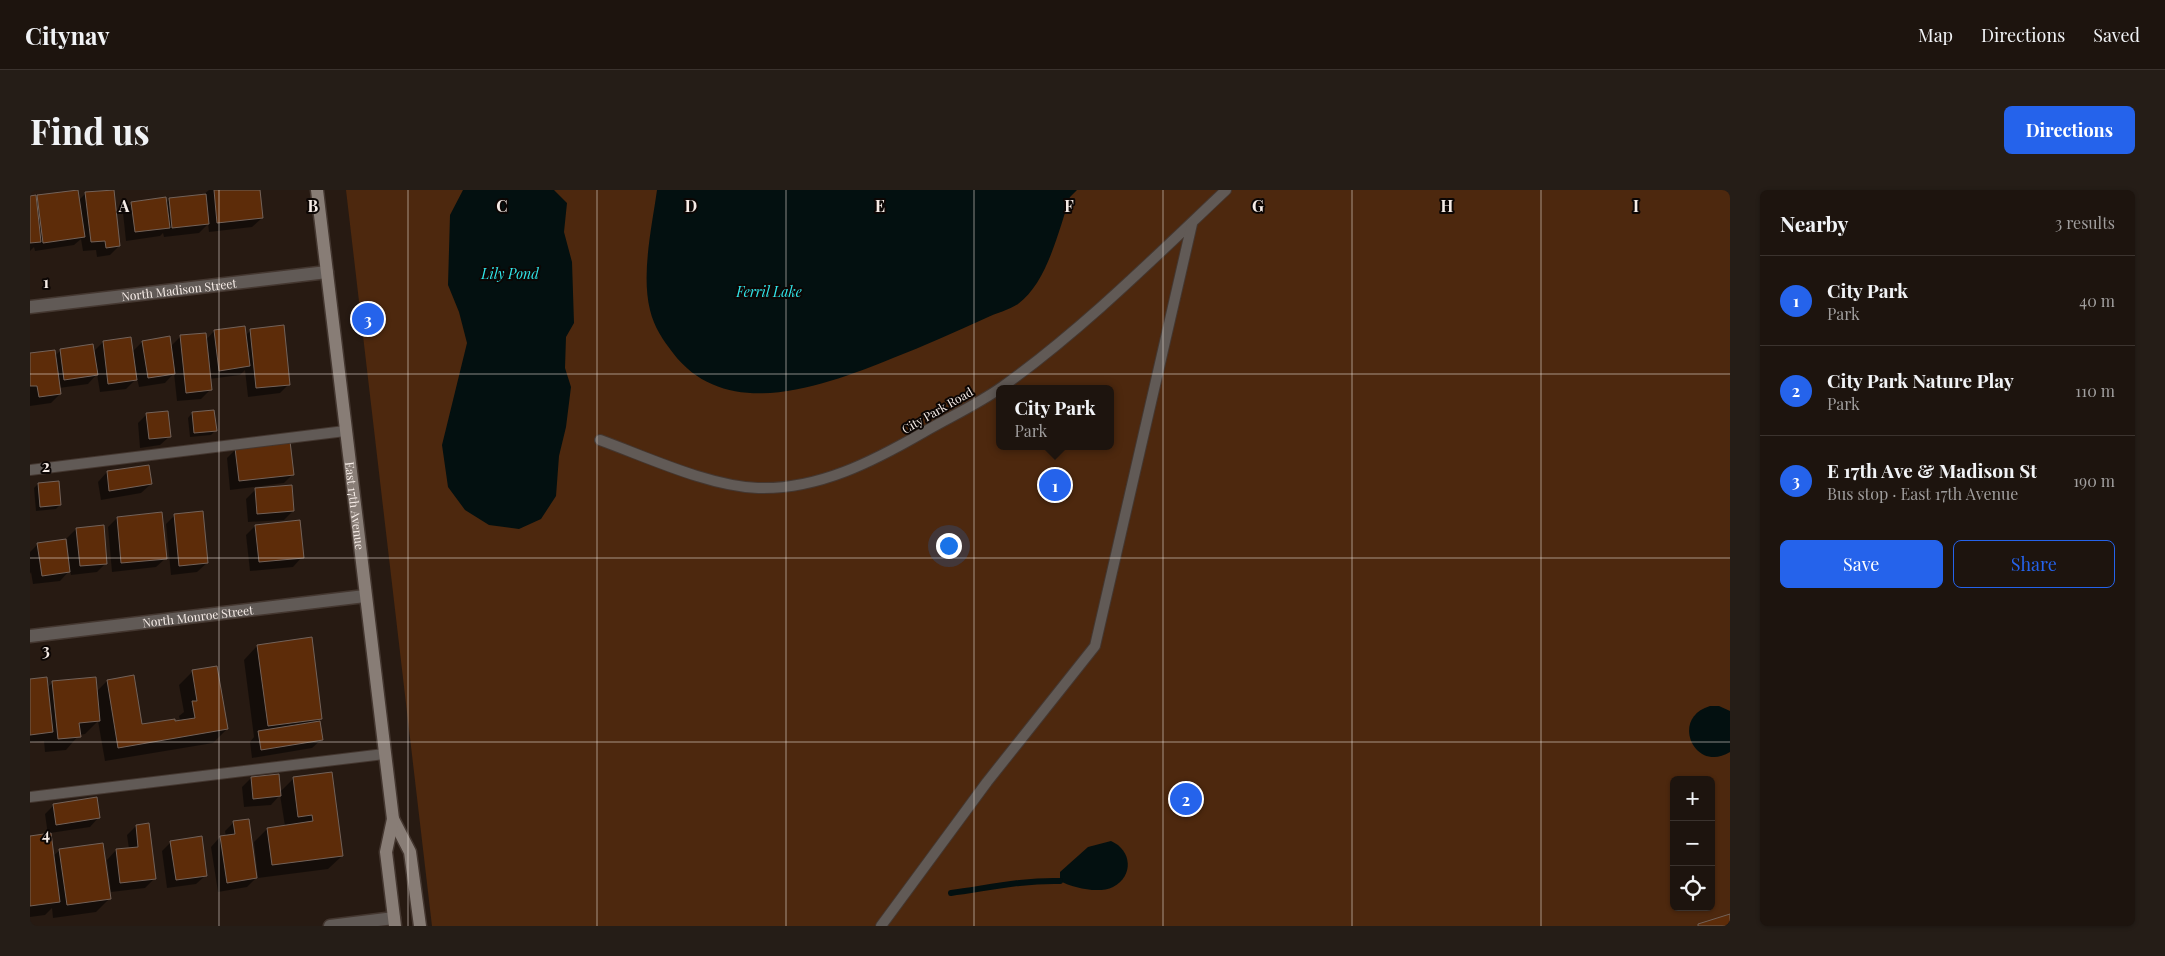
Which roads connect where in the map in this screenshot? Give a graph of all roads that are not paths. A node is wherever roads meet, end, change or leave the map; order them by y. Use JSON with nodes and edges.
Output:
{"nodes":[{"id":1,"x":317,"y":190,"type":"edge"},
{"id":2,"x":1226,"y":190,"type":"edge"},
{"id":3,"x":1192,"y":224,"type":"junction"},
{"id":4,"x":327,"y":272,"type":"junction"},
{"id":5,"x":30,"y":307,"type":"edge"},
{"id":6,"x":1004,"y":385,"type":"edge"},
{"id":7,"x":996,"y":390,"type":"edge"},
{"id":8,"x":346,"y":431,"type":"junction"},
{"id":9,"x":600,"y":440,"type":"dead end"},
{"id":10,"x":30,"y":470,"type":"edge"},
{"id":11,"x":365,"y":596,"type":"junction"},
{"id":12,"x":30,"y":636,"type":"edge"},
{"id":13,"x":384,"y":754,"type":"junction"},
{"id":14,"x":30,"y":797,"type":"edge"},
{"id":15,"x":393,"y":820,"type":"junction"},
{"id":16,"x":394,"y":922,"type":"edge"},
{"id":17,"x":330,"y":926,"type":"edge"},
{"id":18,"x":420,"y":926,"type":"edge"},
{"id":19,"x":881,"y":926,"type":"edge"}],
"edges":[{"from":1,"to":4,"type":"main road","name":"East 17th Avenue"},
{"from":2,"to":3,"type":"lane","name":"City Park Road"},
{"from":3,"to":6,"type":"lane","name":"City Park Road"},
{"from":3,"to":19,"type":"lane"},
{"from":4,"to":5,"type":"street","name":"North Madison Street"},
{"from":4,"to":8,"type":"main road","name":"East 17th Avenue"},
{"from":7,"to":9,"type":"lane","name":"City Park Road"},
{"from":8,"to":10,"type":"lane"},
{"from":8,"to":11,"type":"main road","name":"East 17th Avenue"},
{"from":11,"to":12,"type":"street","name":"North Monroe Street"},
{"from":11,"to":13,"type":"main road","name":"East 17th Avenue"},
{"from":13,"to":14,"type":"lane"},
{"from":13,"to":15,"type":"main road","name":"East 17th Avenue"},
{"from":15,"to":16,"type":"main road","name":"East 17th Avenue"},
{"from":15,"to":18,"type":"main road","name":"East 17th Avenue"},
{"from":16,"to":17,"type":"street"}]}
